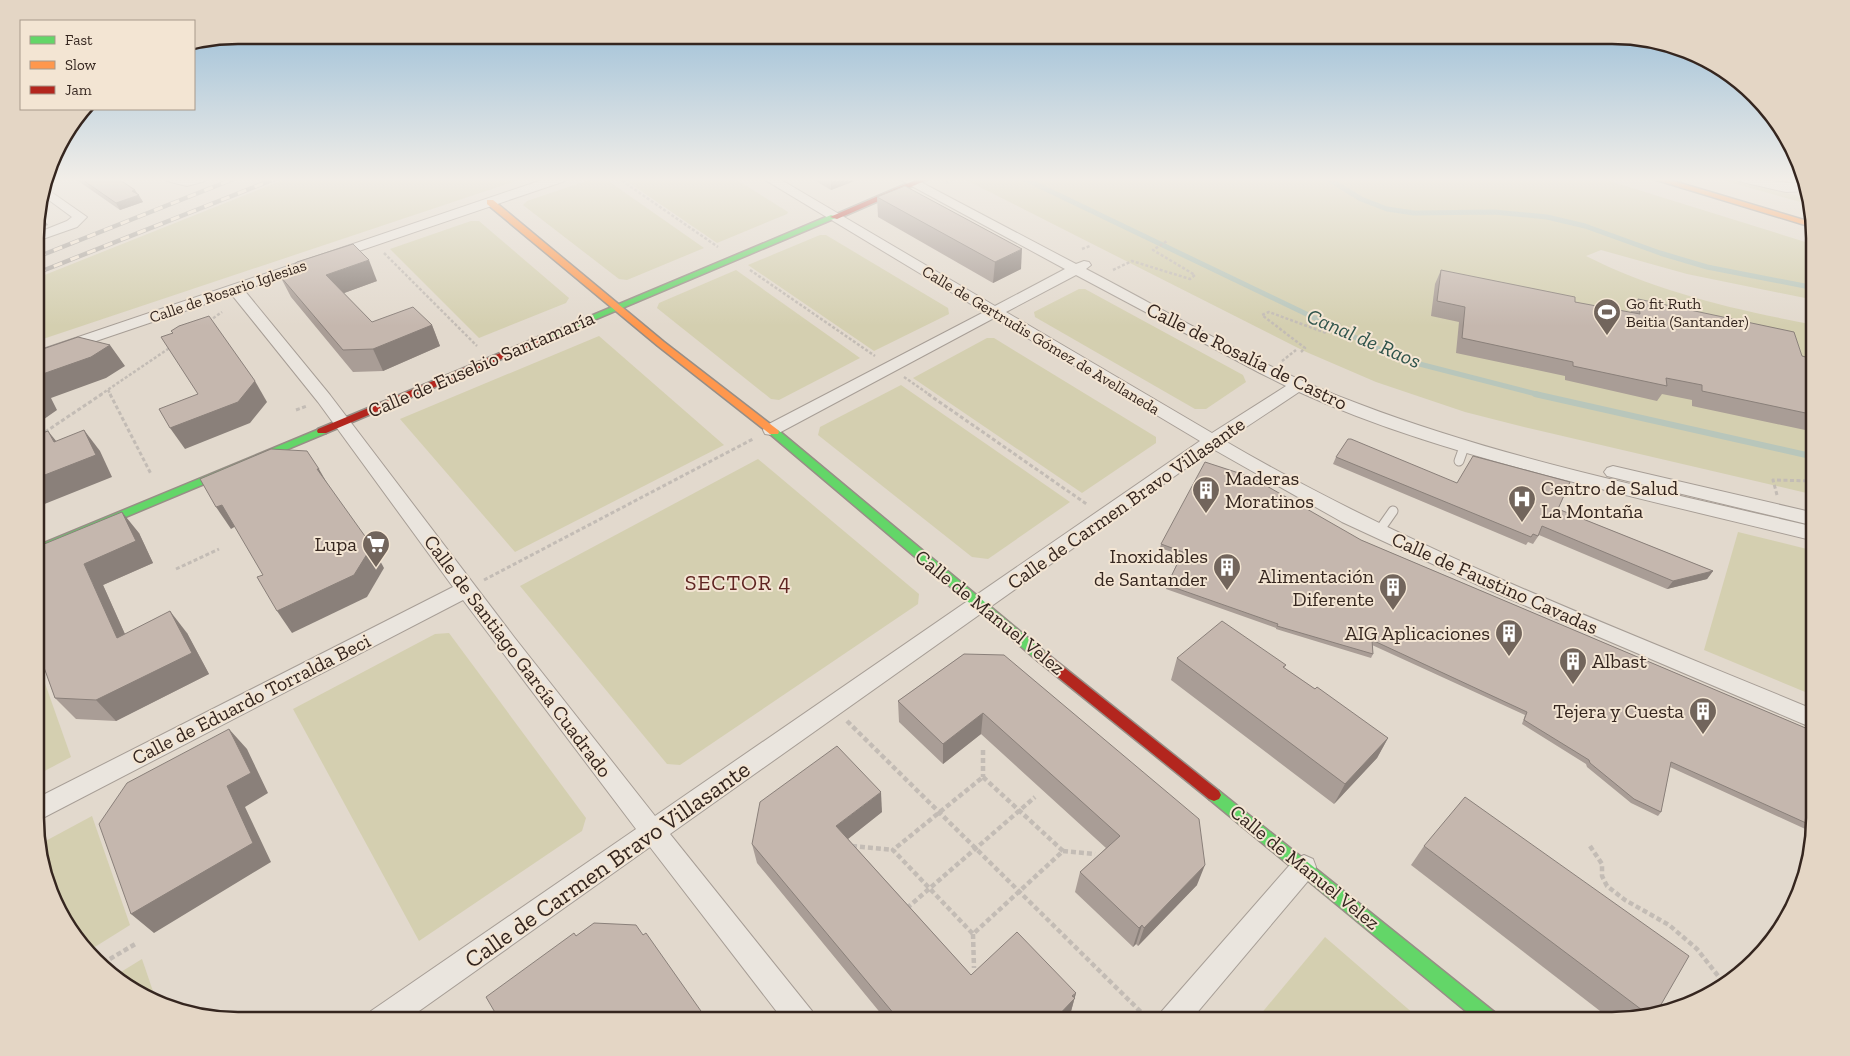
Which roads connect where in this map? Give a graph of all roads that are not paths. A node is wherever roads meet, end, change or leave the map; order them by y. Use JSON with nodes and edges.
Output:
{"nodes":[{"id":1,"x":63,"y":227,"type":"edge"},
{"id":2,"x":417,"y":227,"type":"edge"},
{"id":3,"x":520,"y":227,"type":"edge"},
{"id":4,"x":796,"y":227,"type":"edge"},
{"id":5,"x":850,"y":227,"type":"edge"},
{"id":6,"x":1005,"y":227,"type":"edge"},
{"id":7,"x":44,"y":234,"type":"edge"},
{"id":8,"x":729,"y":255,"type":"junction"},
{"id":9,"x":1081,"y":266,"type":"junction"},
{"id":10,"x":235,"y":289,"type":"junction"},
{"id":11,"x":607,"y":299,"type":"junction"},
{"id":12,"x":617,"y":308,"type":"junction"},
{"id":13,"x":993,"y":312,"type":"junction"},
{"id":14,"x":481,"y":351,"type":"road end"},
{"id":15,"x":44,"y":354,"type":"edge"},
{"id":16,"x":1297,"y":386,"type":"junction"},
{"id":17,"x":336,"y":414,"type":"junction"},
{"id":18,"x":771,"y":430,"type":"junction"},
{"id":19,"x":1212,"y":441,"type":"junction"},
{"id":20,"x":1393,"y":511,"type":"dead end"},
{"id":21,"x":1806,"y":518,"type":"edge"},
{"id":22,"x":1379,"y":531,"type":"junction"},
{"id":23,"x":1806,"y":532,"type":"edge"},
{"id":24,"x":44,"y":547,"type":"edge"},
{"id":25,"x":466,"y":589,"type":"junction"},
{"id":26,"x":978,"y":605,"type":"junction"},
{"id":27,"x":1806,"y":716,"type":"edge"},
{"id":28,"x":44,"y":806,"type":"edge"},
{"id":29,"x":652,"y":832,"type":"junction"},
{"id":30,"x":1304,"y":867,"type":"junction"},
{"id":31,"x":395,"y":1012,"type":"edge"},
{"id":32,"x":795,"y":1012,"type":"edge"},
{"id":33,"x":1180,"y":1012,"type":"edge"},
{"id":34,"x":1481,"y":1012,"type":"edge"}],
"edges":[{"from":1,"to":7,"type":"street"},
{"from":2,"to":10,"type":"street","name":"Calle de Rosario Iglesias"},
{"from":3,"to":11,"type":"main road","name":"Calle de Manuel Velez"},
{"from":4,"to":8,"type":"main road","name":"Calle de Eusebio Santamaría"},
{"from":5,"to":13,"type":"street","name":"Calle de Gertrudis Gómez de Avellaneda"},
{"from":6,"to":9,"type":"street","name":"Calle de Rosalía de Castro"},
{"from":8,"to":11,"type":"main road","name":"Calle de Eusebio Santamaría"},
{"from":8,"to":12,"type":"main road","name":"Calle de Eusebio Santamaría"},
{"from":9,"to":13,"type":"street"},
{"from":9,"to":16,"type":"street","name":"Calle de Rosalía de Castro"},
{"from":9,"to":21,"type":"street","name":"Calle de Rosalía de Castro"},
{"from":10,"to":15,"type":"street","name":"Calle de Rosario Iglesias"},
{"from":10,"to":17,"type":"street","name":"Calle de Santiago García Cuadrado"},
{"from":11,"to":12,"type":"main road","name":"Calle de Manuel Velez"},
{"from":11,"to":14,"type":"main road","name":"Calle de Eusebio Santamaría"},
{"from":12,"to":17,"type":"main road","name":"Calle de Eusebio Santamaría"},
{"from":12,"to":18,"type":"main road","name":"Calle de Manuel Velez"},
{"from":13,"to":18,"type":"street"},
{"from":13,"to":19,"type":"street","name":"Calle de Gertrudis Gómez de Avellaneda"},
{"from":16,"to":19,"type":"street","name":"Calle de Carmen Bravo Villasante"},
{"from":16,"to":23,"type":"street","name":"Calle de Rosalía de Castro"},
{"from":17,"to":24,"type":"main road","name":"Calle de Eusebio Santamaría"},
{"from":17,"to":25,"type":"street","name":"Calle de Santiago García Cuadrado"},
{"from":18,"to":26,"type":"main road","name":"Calle de Manuel Velez"},
{"from":19,"to":22,"type":"street","name":"Calle de Faustino Cavadas"},
{"from":19,"to":26,"type":"street","name":"Calle de Carmen Bravo Villasante"},
{"from":20,"to":22,"type":"lane"},
{"from":22,"to":27,"type":"street","name":"Calle de Faustino Cavadas"},
{"from":25,"to":28,"type":"street","name":"Calle de Eduardo Torralda Beci"},
{"from":25,"to":29,"type":"street","name":"Calle de Santiago García Cuadrado"},
{"from":26,"to":29,"type":"street","name":"Calle de Carmen Bravo Villasante"},
{"from":26,"to":30,"type":"main road","name":"Calle de Manuel Velez"},
{"from":29,"to":31,"type":"street","name":"Calle de Carmen Bravo Villasante"},
{"from":29,"to":32,"type":"street","name":"Calle de Santiago García Cuadrado"},
{"from":30,"to":33,"type":"street"},
{"from":30,"to":34,"type":"main road","name":"Calle de Manuel Velez"}]}
